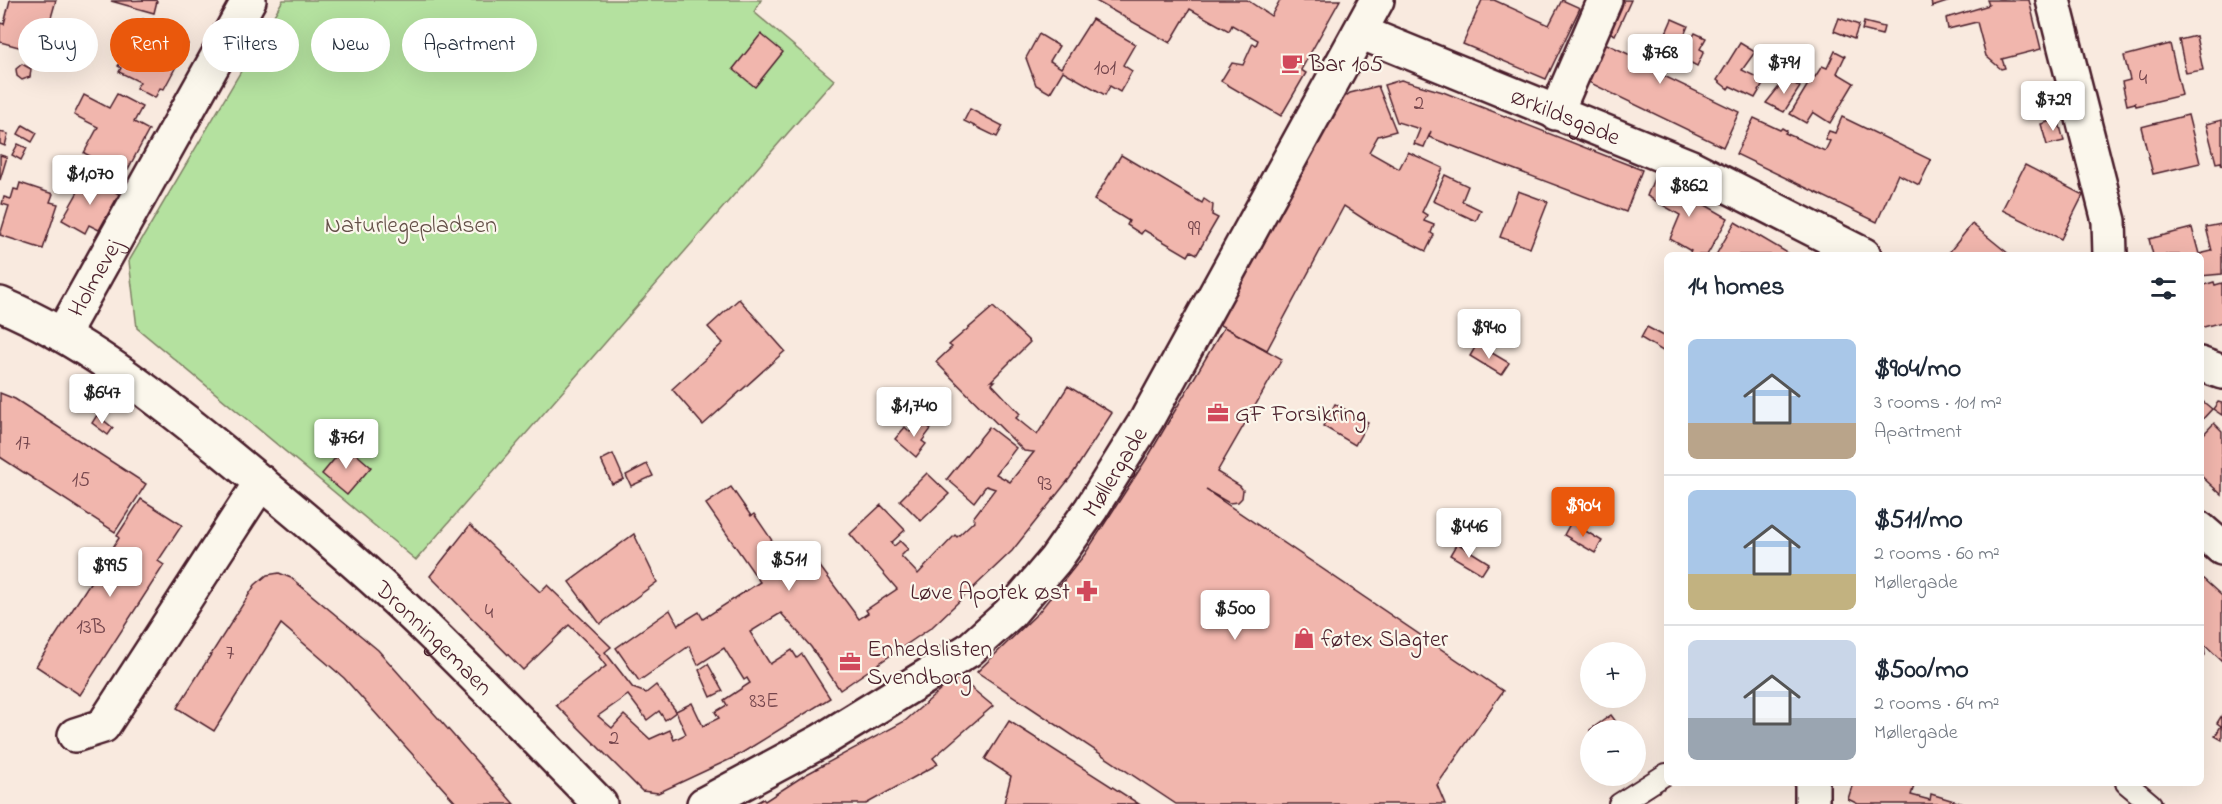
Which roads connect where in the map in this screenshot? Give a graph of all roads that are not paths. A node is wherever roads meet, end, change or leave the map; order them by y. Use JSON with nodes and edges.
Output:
{"nodes":[{"id":1,"x":249,"y":0,"type":"edge"},
{"id":2,"x":1377,"y":0,"type":"edge"},
{"id":3,"x":1605,"y":0,"type":"edge"},
{"id":4,"x":2053,"y":0,"type":"edge"},
{"id":5,"x":1360,"y":32,"type":"junction"},
{"id":6,"x":1556,"y":113,"type":"junction"},
{"id":7,"x":1858,"y":252,"type":"edge"},
{"id":8,"x":2110,"y":252,"type":"edge"},
{"id":9,"x":0,"y":304,"type":"edge"},
{"id":10,"x":62,"y":335,"type":"junction"},
{"id":11,"x":2204,"y":365,"type":"edge"},
{"id":12,"x":2222,"y":372,"type":"edge"},
{"id":13,"x":261,"y":482,"type":"junction"},
{"id":14,"x":2204,"y":532,"type":"edge"},
{"id":15,"x":2222,"y":548,"type":"edge"},
{"id":16,"x":75,"y":735,"type":"dead end"},
{"id":17,"x":1664,"y":775,"type":"edge"},
{"id":18,"x":1812,"y":786,"type":"edge"},
{"id":19,"x":2130,"y":786,"type":"edge"},
{"id":20,"x":600,"y":804,"type":"edge"},
{"id":21,"x":704,"y":804,"type":"edge"},
{"id":22,"x":1619,"y":804,"type":"edge"},
{"id":23,"x":1812,"y":804,"type":"edge"},
{"id":24,"x":2151,"y":804,"type":"edge"}],
"edges":[{"from":1,"to":10,"type":"street","name":"Holmevej"},
{"from":2,"to":5,"type":"street","name":"Møllergade"},
{"from":3,"to":6,"type":"street"},
{"from":4,"to":8,"type":"street"},
{"from":5,"to":6,"type":"street","name":"Ørkildsgade"},
{"from":5,"to":21,"type":"street","name":"Møllergade"},
{"from":6,"to":7,"type":"street","name":"Ørkildsgade"},
{"from":9,"to":10,"type":"street","name":"Dronningemaen"},
{"from":10,"to":13,"type":"street","name":"Dronningemaen"},
{"from":11,"to":12,"type":"street"},
{"from":13,"to":16,"type":"street"},
{"from":13,"to":20,"type":"street","name":"Dronningemaen"},
{"from":14,"to":15,"type":"street"},
{"from":17,"to":22,"type":"lane"},
{"from":18,"to":23,"type":"street"},
{"from":19,"to":24,"type":"lane"}]}
